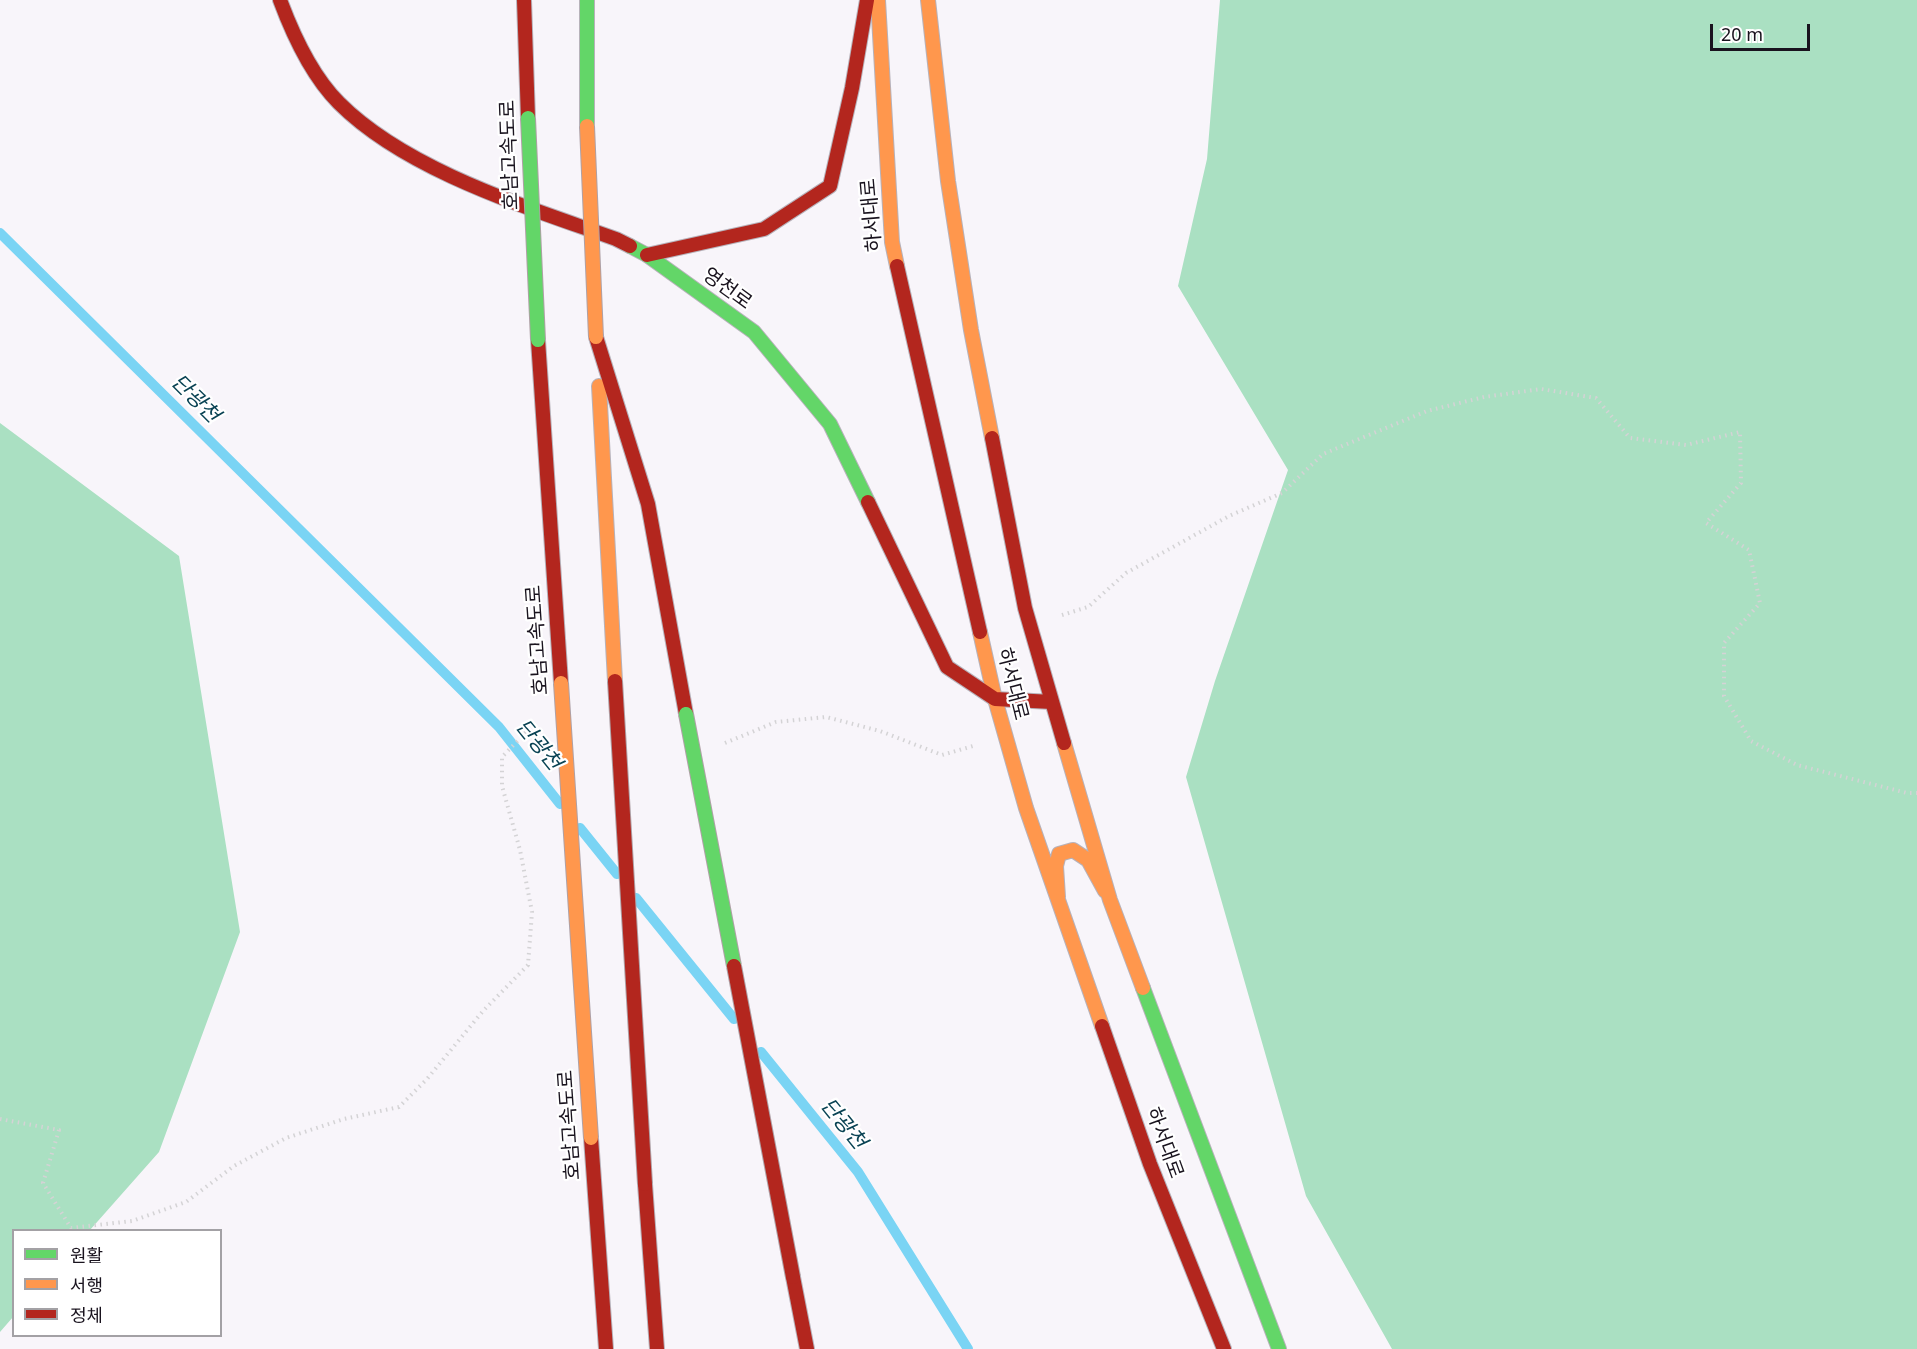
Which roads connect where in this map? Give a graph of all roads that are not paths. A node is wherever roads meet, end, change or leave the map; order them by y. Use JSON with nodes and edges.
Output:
{"nodes":[{"id":1,"x":280,"y":0,"type":"edge"},
{"id":2,"x":524,"y":0,"type":"edge"},
{"id":3,"x":587,"y":0,"type":"edge"},
{"id":4,"x":867,"y":0,"type":"edge"},
{"id":5,"x":878,"y":0,"type":"edge"},
{"id":6,"x":927,"y":0,"type":"edge"},
{"id":7,"x":647,"y":255,"type":"junction"},
{"id":8,"x":596,"y":337,"type":"junction"},
{"id":9,"x":995,"y":699,"type":"junction"},
{"id":10,"x":1052,"y":702,"type":"junction"},
{"id":11,"x":1110,"y":900,"type":"junction"},
{"id":12,"x":1059,"y":901,"type":"junction"},
{"id":13,"x":606,"y":1349,"type":"edge"},
{"id":14,"x":657,"y":1349,"type":"edge"},
{"id":15,"x":807,"y":1349,"type":"edge"},
{"id":16,"x":1224,"y":1349,"type":"edge"},
{"id":17,"x":1279,"y":1349,"type":"edge"}],
"edges":[{"from":1,"to":7,"type":"main road","name":"영천로"},
{"from":2,"to":13,"type":"main road","name":"호남고속도로","bridge":true},
{"from":3,"to":8,"type":"main road","bridge":true},
{"from":4,"to":7,"type":"main road"},
{"from":5,"to":9,"type":"main road","name":"하서대로"},
{"from":6,"to":10,"type":"main road","name":"하서대로"},
{"from":7,"to":9,"type":"main road","name":"영천로"},
{"from":8,"to":14,"type":"main road","bridge":true},
{"from":8,"to":15,"type":"main road","bridge":true},
{"from":9,"to":10,"type":"main road"},
{"from":9,"to":12,"type":"main road","name":"하서대로"},
{"from":10,"to":11,"type":"main road","name":"하서대로"},
{"from":11,"to":12,"type":"main road"},
{"from":11,"to":17,"type":"main road","name":"하서대로"},
{"from":12,"to":16,"type":"main road","name":"하서대로"}]}
